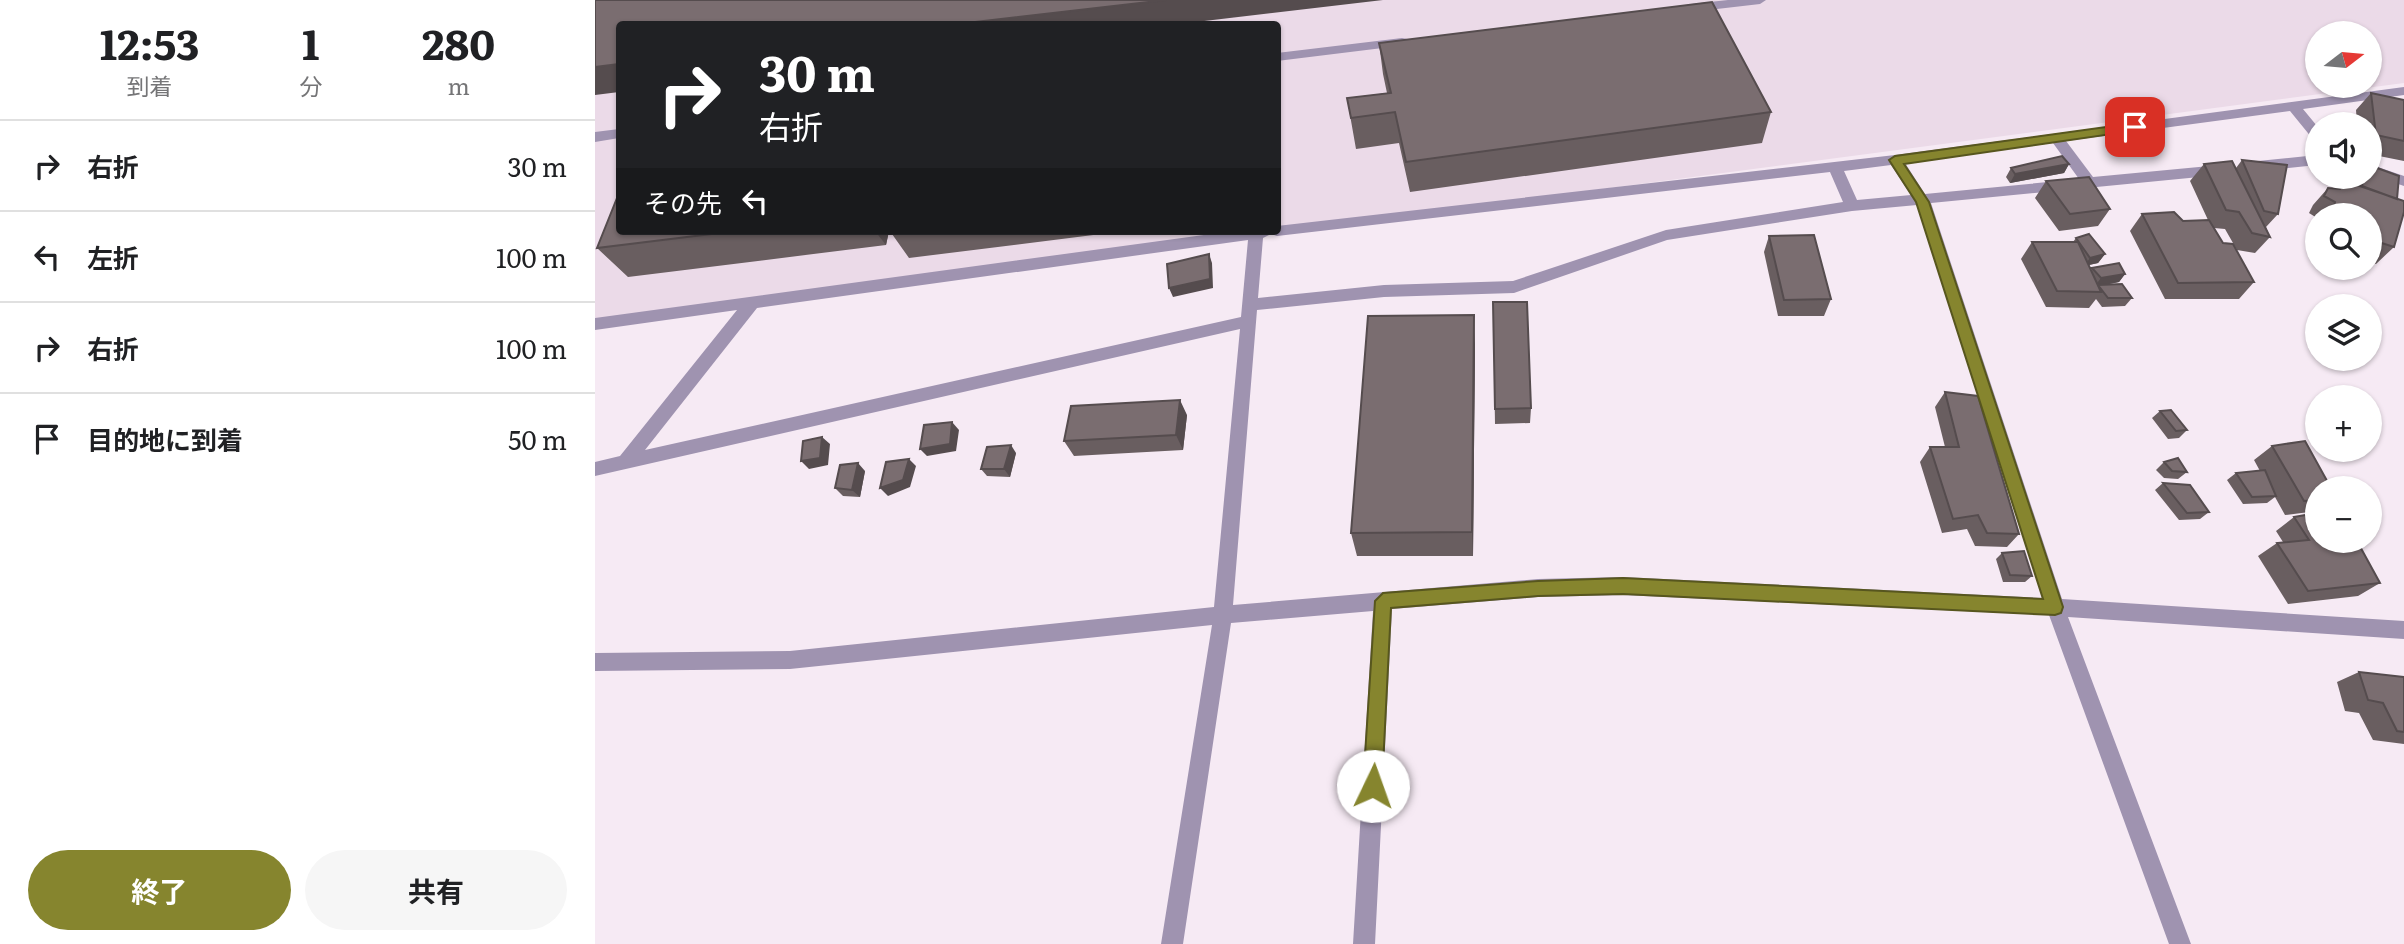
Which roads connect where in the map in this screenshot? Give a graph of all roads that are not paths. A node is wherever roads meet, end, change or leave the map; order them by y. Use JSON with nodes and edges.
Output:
{"nodes":[{"id":1,"x":1760,"y":0,"type":"edge"},
{"id":2,"x":1677,"y":10,"type":"edge"},
{"id":3,"x":1415,"y":40,"type":"edge"},
{"id":4,"x":1281,"y":57,"type":"edge"},
{"id":5,"x":2404,"y":90,"type":"edge"},
{"id":6,"x":2293,"y":106,"type":"junction"},
{"id":7,"x":2305,"y":120,"type":"edge"},
{"id":8,"x":616,"y":134,"type":"edge"},
{"id":9,"x":595,"y":137,"type":"edge"},
{"id":10,"x":2056,"y":138,"type":"junction"},
{"id":11,"x":1895,"y":160,"type":"junction"},
{"id":12,"x":2305,"y":161,"type":"edge"},
{"id":13,"x":1835,"y":167,"type":"junction"},
{"id":14,"x":2382,"y":173,"type":"edge"},
{"id":15,"x":2404,"y":181,"type":"edge"},
{"id":16,"x":2090,"y":184,"type":"junction"},
{"id":17,"x":1923,"y":202,"type":"junction"},
{"id":18,"x":1852,"y":206,"type":"junction"},
{"id":19,"x":1281,"y":229,"type":"edge"},
{"id":20,"x":1237,"y":235,"type":"edge"},
{"id":21,"x":1265,"y":235,"type":"edge"},
{"id":22,"x":753,"y":302,"type":"junction"},
{"id":23,"x":1249,"y":313,"type":"junction"},
{"id":24,"x":595,"y":324,"type":"edge"},
{"id":25,"x":626,"y":461,"type":"junction"},
{"id":26,"x":595,"y":469,"type":"edge"},
{"id":27,"x":1383,"y":601,"type":"junction"},
{"id":28,"x":2055,"y":607,"type":"junction"},
{"id":29,"x":1223,"y":615,"type":"junction"},
{"id":30,"x":2404,"y":630,"type":"edge"},
{"id":31,"x":595,"y":662,"type":"edge"},
{"id":32,"x":1172,"y":944,"type":"edge"},
{"id":33,"x":1364,"y":944,"type":"edge"},
{"id":34,"x":2180,"y":944,"type":"edge"}],
"edges":[{"from":1,"to":2,"type":"street"},
{"from":3,"to":4,"type":"street"},
{"from":5,"to":6,"type":"street"},
{"from":6,"to":7,"type":"street"},
{"from":6,"to":10,"type":"street"},
{"from":8,"to":9,"type":"street"},
{"from":10,"to":11,"type":"street"},
{"from":10,"to":16,"type":"street"},
{"from":11,"to":13,"type":"street"},
{"from":11,"to":17,"type":"street"},
{"from":12,"to":16,"type":"street"},
{"from":13,"to":18,"type":"street"},
{"from":13,"to":19,"type":"street"},
{"from":14,"to":15,"type":"street"},
{"from":16,"to":17,"type":"street"},
{"from":17,"to":18,"type":"street"},
{"from":17,"to":28,"type":"street"},
{"from":18,"to":23,"type":"street"},
{"from":20,"to":22,"type":"street"},
{"from":21,"to":23,"type":"street"},
{"from":22,"to":24,"type":"street"},
{"from":22,"to":25,"type":"street"},
{"from":23,"to":25,"type":"street"},
{"from":23,"to":29,"type":"street"},
{"from":25,"to":26,"type":"street"},
{"from":27,"to":28,"type":"street"},
{"from":27,"to":29,"type":"street"},
{"from":27,"to":33,"type":"street"},
{"from":28,"to":30,"type":"street"},
{"from":28,"to":34,"type":"street"},
{"from":29,"to":31,"type":"street"},
{"from":29,"to":32,"type":"street"}]}
